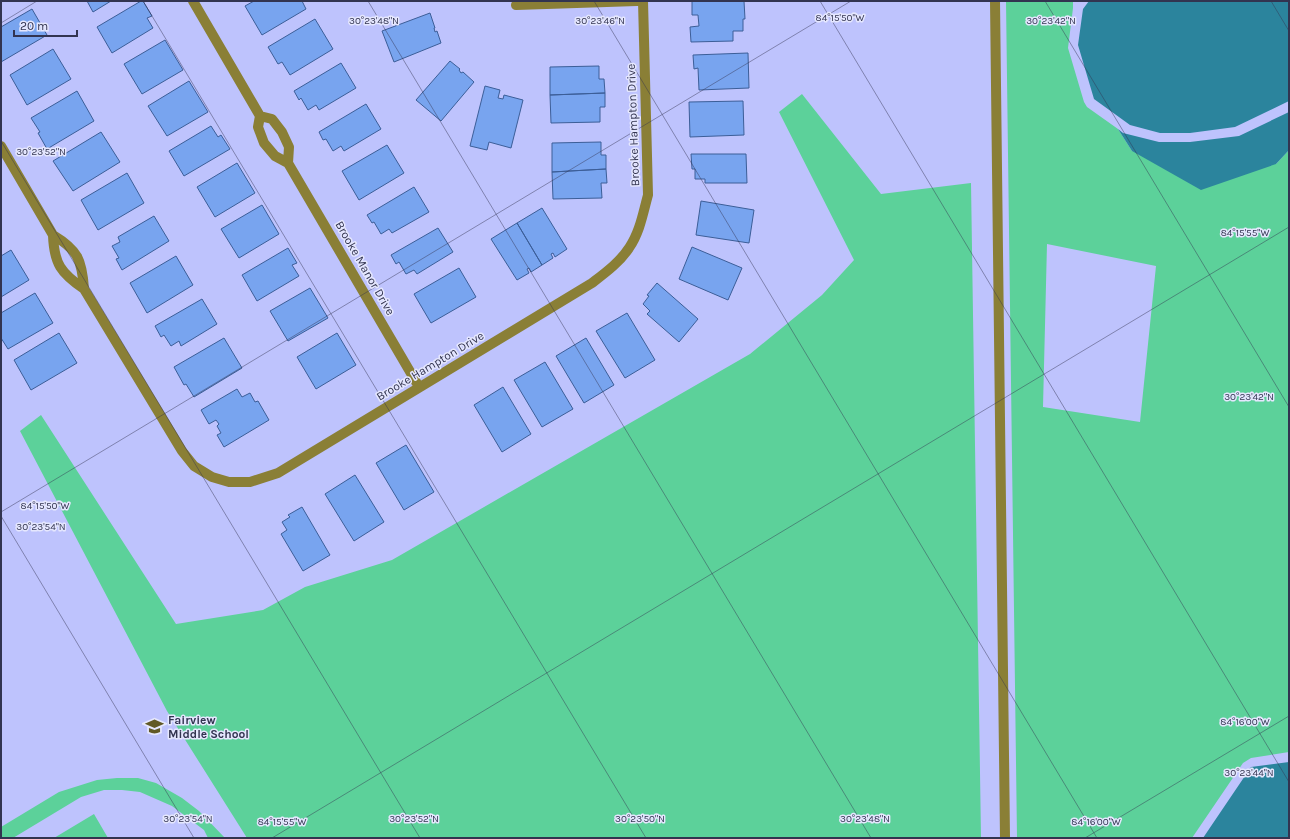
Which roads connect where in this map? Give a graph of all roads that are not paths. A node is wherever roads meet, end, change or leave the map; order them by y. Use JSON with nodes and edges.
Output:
{"nodes":[{"id":1,"x":193,"y":1,"type":"edge"},
{"id":2,"x":637,"y":1,"type":"edge"},
{"id":3,"x":643,"y":1,"type":"edge"},
{"id":4,"x":994,"y":1,"type":"edge"},
{"id":5,"x":516,"y":5,"type":"dead end"},
{"id":6,"x":260,"y":116,"type":"junction"},
{"id":7,"x":1,"y":146,"type":"edge"},
{"id":8,"x":288,"y":163,"type":"junction"},
{"id":9,"x":53,"y":236,"type":"junction"},
{"id":10,"x":84,"y":289,"type":"junction"},
{"id":11,"x":419,"y":387,"type":"junction"},
{"id":12,"x":1005,"y":838,"type":"edge"}],
"edges":[{"from":1,"to":6,"type":"street","name":"Brooke Manor Drive"},
{"from":2,"to":5,"type":"street"},
{"from":3,"to":11,"type":"street","name":"Brooke Hampton Drive"},
{"from":4,"to":12,"type":"street"},
{"from":6,"to":8,"type":"street","name":"Brooke Manor Drive"},
{"from":6,"to":8,"type":"street","name":"Brooke Manor Drive"},
{"from":7,"to":9,"type":"street","name":"Brooke Hampton Drive"},
{"from":8,"to":11,"type":"street","name":"Brooke Manor Drive"},
{"from":9,"to":10,"type":"street","name":"Brooke Hampton Drive"},
{"from":9,"to":10,"type":"street","name":"Brooke Hampton Drive"},
{"from":10,"to":11,"type":"street","name":"Brooke Hampton Drive"}]}
